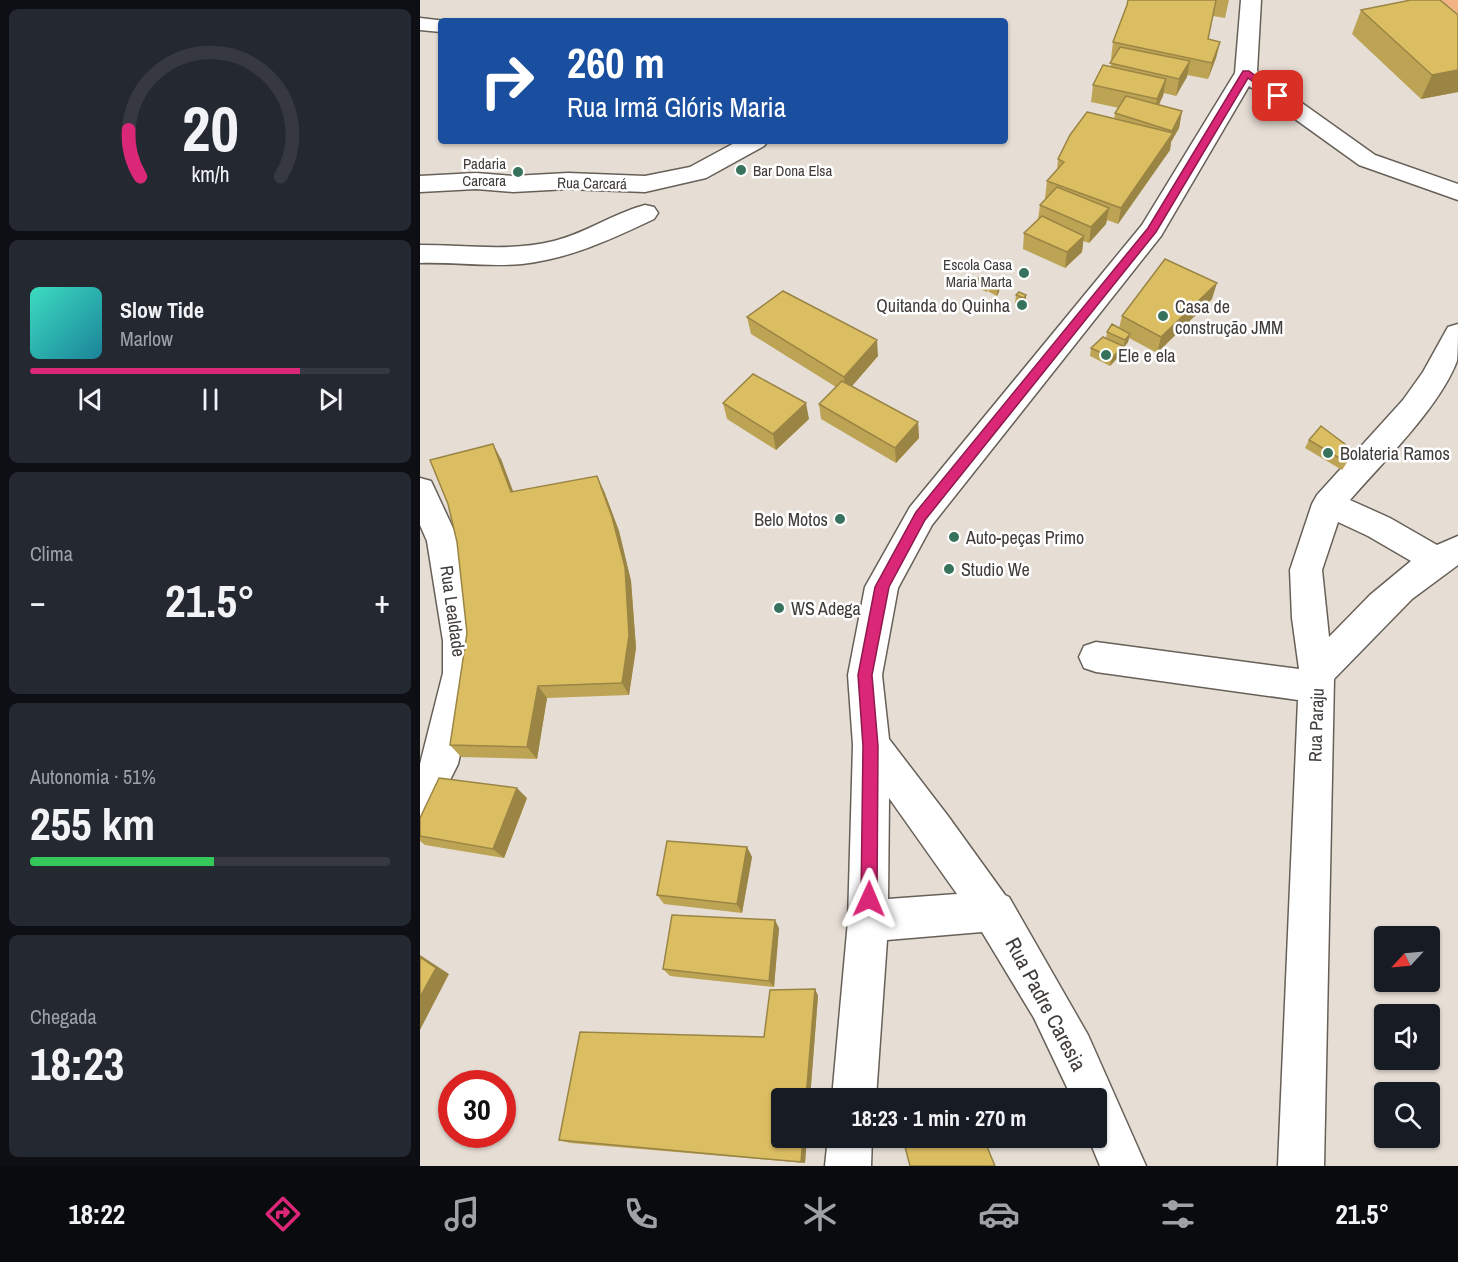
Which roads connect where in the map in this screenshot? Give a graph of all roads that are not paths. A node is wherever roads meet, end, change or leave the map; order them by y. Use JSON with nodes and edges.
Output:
{"nodes":[{"id":1,"x":1251,"y":0,"type":"edge"},
{"id":2,"x":1447,"y":0,"type":"edge"},
{"id":3,"x":1458,"y":9,"type":"edge"},
{"id":4,"x":420,"y":24,"type":"edge"},
{"id":5,"x":438,"y":26,"type":"edge"},
{"id":6,"x":1246,"y":73,"type":"junction"},
{"id":7,"x":751,"y":144,"type":"edge"},
{"id":8,"x":420,"y":184,"type":"edge"},
{"id":9,"x":1458,"y":192,"type":"edge"},
{"id":10,"x":645,"y":213,"type":"dead end"},
{"id":11,"x":420,"y":254,"type":"edge"},
{"id":12,"x":1458,"y":334,"type":"edge"},
{"id":13,"x":420,"y":490,"type":"edge"},
{"id":14,"x":1328,"y":504,"type":"junction"},
{"id":15,"x":1447,"y":554,"type":"edge"},
{"id":16,"x":1096,"y":657,"type":"dead end"},
{"id":17,"x":1317,"y":681,"type":"junction"},
{"id":18,"x":871,"y":746,"type":"junction"},
{"id":19,"x":420,"y":801,"type":"edge"},
{"id":20,"x":995,"y":911,"type":"junction"},
{"id":21,"x":868,"y":921,"type":"junction"},
{"id":22,"x":855,"y":1088,"type":"edge"},
{"id":23,"x":1089,"y":1088,"type":"edge"},
{"id":24,"x":1107,"y":1129,"type":"edge"},
{"id":25,"x":849,"y":1148,"type":"edge"},
{"id":26,"x":848,"y":1166,"type":"edge"},
{"id":27,"x":1123,"y":1166,"type":"edge"},
{"id":28,"x":1301,"y":1166,"type":"edge"}],
"edges":[{"from":1,"to":6,"type":"street"},
{"from":2,"to":3,"type":"main road"},
{"from":4,"to":5,"type":"street"},
{"from":6,"to":9,"type":"street"},
{"from":6,"to":18,"type":"street"},
{"from":7,"to":8,"type":"street","name":"Rua Carcará"},
{"from":10,"to":11,"type":"street"},
{"from":12,"to":14,"type":"street","name":"Rua Paraju"},
{"from":13,"to":19,"type":"street","name":"Rua Lealdade"},
{"from":14,"to":15,"type":"street"},
{"from":14,"to":17,"type":"street","name":"Rua Paraju"},
{"from":15,"to":17,"type":"street"},
{"from":16,"to":17,"type":"street"},
{"from":17,"to":28,"type":"street","name":"Rua Paraju"},
{"from":18,"to":20,"type":"street","name":"Rua Padre Caresia"},
{"from":18,"to":21,"type":"street"},
{"from":20,"to":21,"type":"street"},
{"from":20,"to":23,"type":"street","name":"Rua Padre Caresia"},
{"from":21,"to":22,"type":"street"},
{"from":24,"to":27,"type":"street"},
{"from":25,"to":26,"type":"street"}]}
